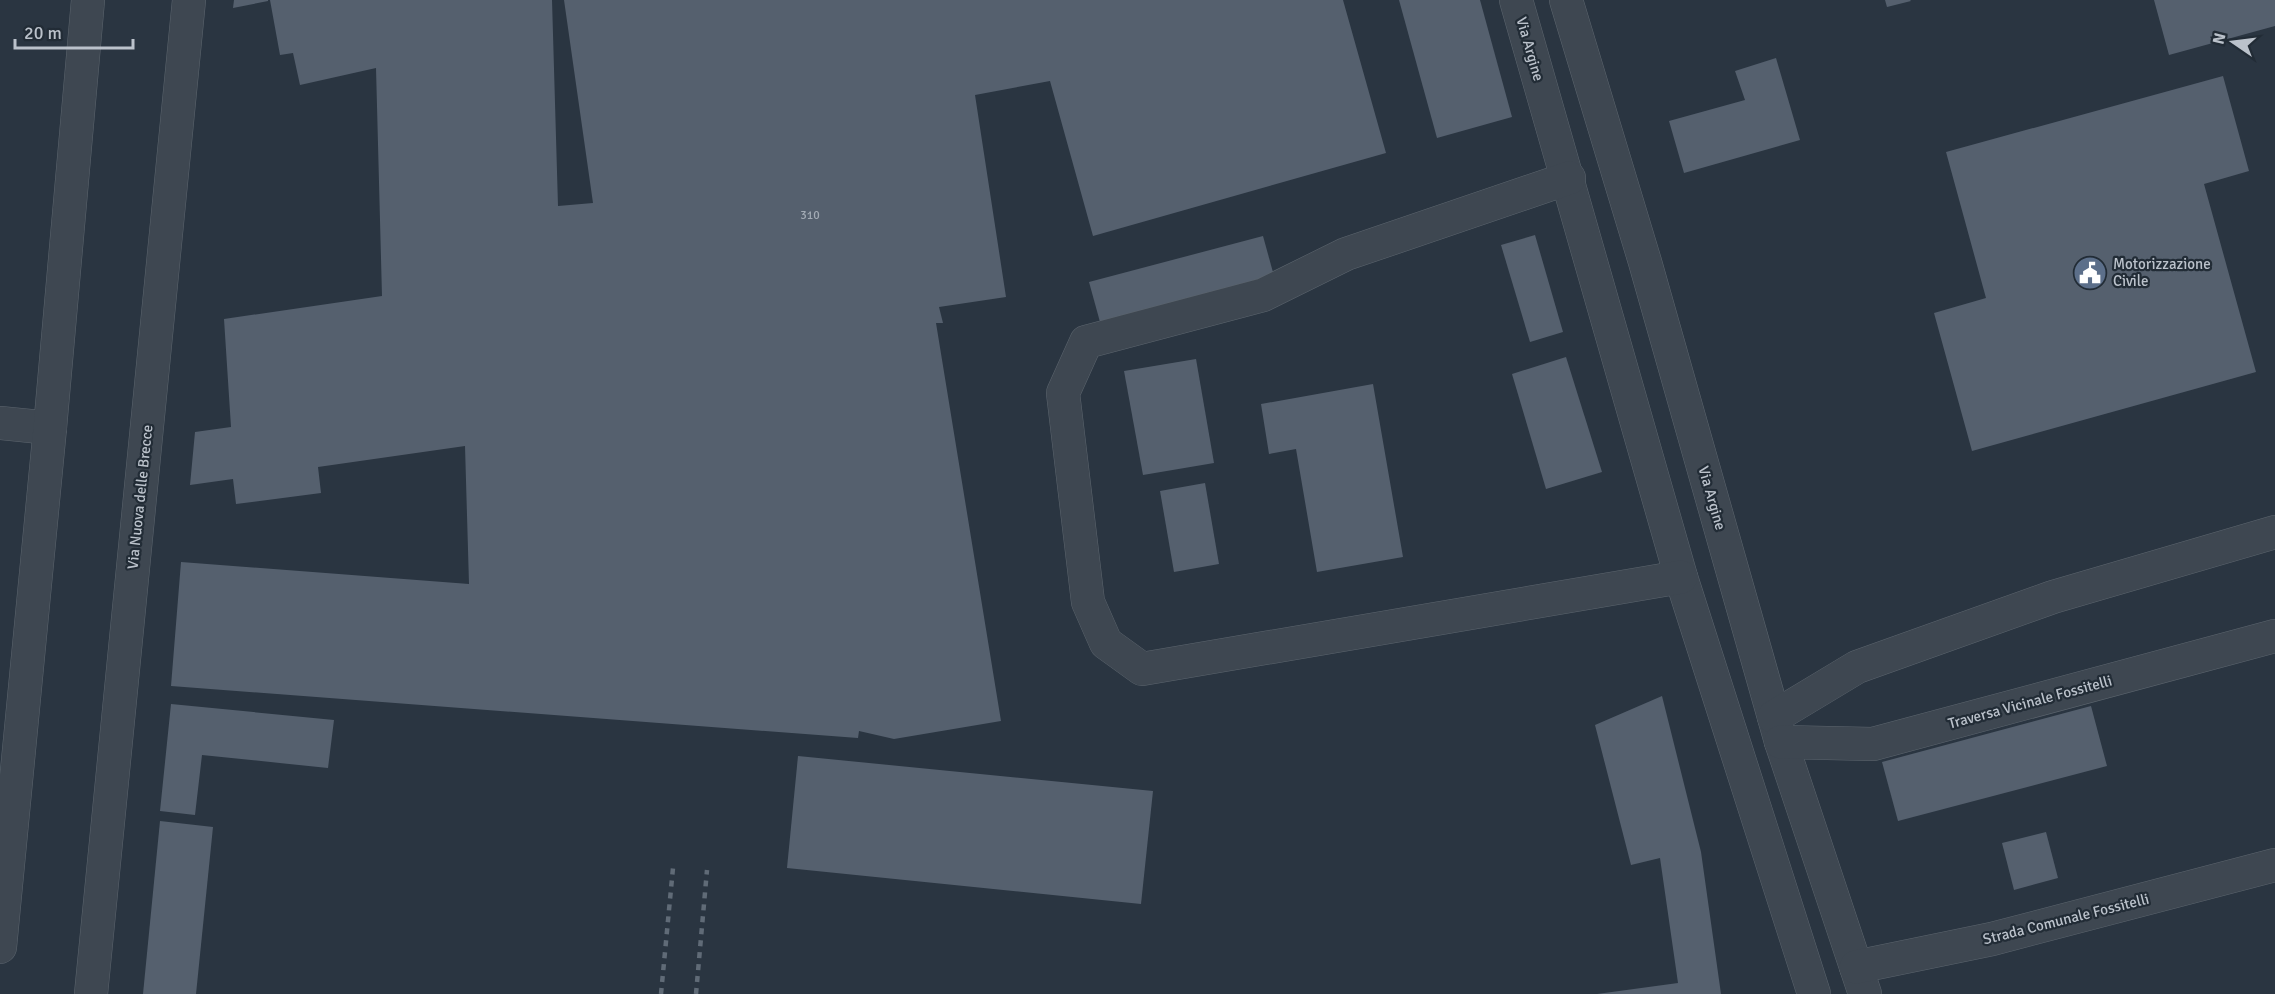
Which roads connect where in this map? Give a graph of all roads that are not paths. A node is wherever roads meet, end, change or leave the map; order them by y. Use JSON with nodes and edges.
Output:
{"nodes":[{"id":1,"x":88,"y":0,"type":"edge"},
{"id":2,"x":189,"y":0,"type":"edge"},
{"id":3,"x":1516,"y":0,"type":"edge"},
{"id":4,"x":1566,"y":0,"type":"edge"},
{"id":5,"x":1569,"y":178,"type":"junction"},
{"id":6,"x":0,"y":423,"type":"edge"},
{"id":7,"x":50,"y":428,"type":"junction"},
{"id":8,"x":2275,"y":532,"type":"edge"},
{"id":9,"x":1681,"y":577,"type":"junction"},
{"id":10,"x":2275,"y":636,"type":"edge"},
{"id":11,"x":1778,"y":730,"type":"junction"},
{"id":12,"x":2275,"y":865,"type":"edge"},
{"id":13,"x":0,"y":947,"type":"edge"},
{"id":14,"x":1861,"y":981,"type":"edge"},
{"id":15,"x":91,"y":994,"type":"edge"},
{"id":16,"x":1814,"y":994,"type":"edge"}],
"edges":[{"from":1,"to":7,"type":"street"},
{"from":2,"to":15,"type":"street","name":"Via Nuova delle Brecce"},
{"from":3,"to":5,"type":"street","name":"Via Argine"},
{"from":4,"to":11,"type":"street","name":"Via Argine"},
{"from":5,"to":9,"type":"street","name":"Via Argine"},
{"from":5,"to":9,"type":"street"},
{"from":6,"to":7,"type":"street"},
{"from":7,"to":13,"type":"street"},
{"from":8,"to":11,"type":"street"},
{"from":9,"to":16,"type":"street","name":"Via Argine"},
{"from":10,"to":11,"type":"street","name":"Traversa Vicinale Fossitelli"},
{"from":11,"to":14,"type":"street","name":"Via Argine"},
{"from":12,"to":14,"type":"street","name":"Strada Comunale Fossitelli"}]}
